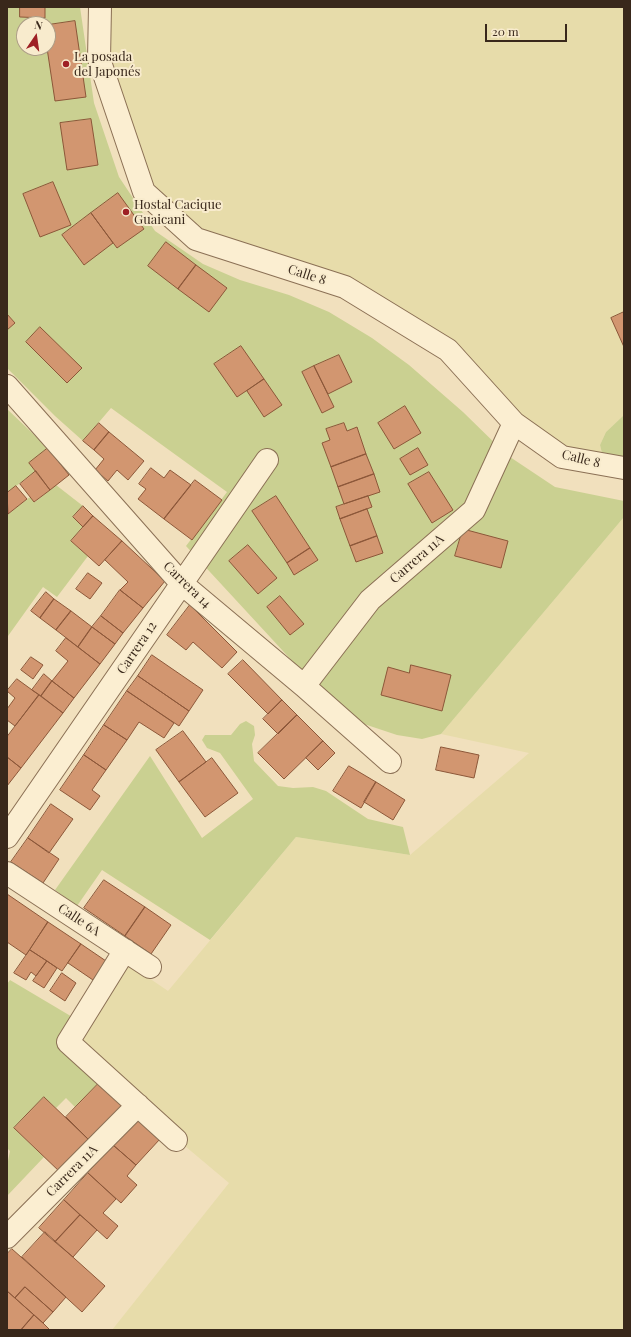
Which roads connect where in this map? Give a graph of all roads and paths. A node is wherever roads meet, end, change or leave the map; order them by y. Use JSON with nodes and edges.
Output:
{"nodes":[{"id":1,"x":100,"y":7,"type":"edge"},
{"id":2,"x":7,"y":386,"type":"edge"},
{"id":3,"x":514,"y":423,"type":"junction"},
{"id":4,"x":267,"y":460,"type":"dead end"},
{"id":5,"x":624,"y":468,"type":"edge"},
{"id":6,"x":181,"y":583,"type":"junction"},
{"id":7,"x":304,"y":686,"type":"junction"},
{"id":8,"x":390,"y":762,"type":"dead end"},
{"id":9,"x":7,"y":837,"type":"edge"},
{"id":10,"x":7,"y":873,"type":"edge"},
{"id":11,"x":125,"y":950,"type":"junction"},
{"id":12,"x":150,"y":967,"type":"dead end"},
{"id":13,"x":138,"y":1106,"type":"junction"},
{"id":14,"x":176,"y":1140,"type":"dead end"},
{"id":15,"x":7,"y":1237,"type":"edge"}],
"edges":[{"from":1,"to":3,"type":"street","name":"Calle 8"},
{"from":2,"to":6,"type":"street","name":"Carrera 14"},
{"from":3,"to":5,"type":"street","name":"Calle 8"},
{"from":3,"to":7,"type":"street","name":"Carrera 11A"},
{"from":4,"to":6,"type":"street","name":"Carrera 12"},
{"from":6,"to":7,"type":"street","name":"Carrera 14"},
{"from":6,"to":9,"type":"street","name":"Carrera 12"},
{"from":7,"to":8,"type":"street","name":"Carrera 14"},
{"from":10,"to":11,"type":"street","name":"Calle 6A"},
{"from":11,"to":12,"type":"street","name":"Calle 6A"},
{"from":11,"to":13,"type":"street"},
{"from":13,"to":14,"type":"street"},
{"from":13,"to":15,"type":"street","name":"Carrera 11A"}]}
